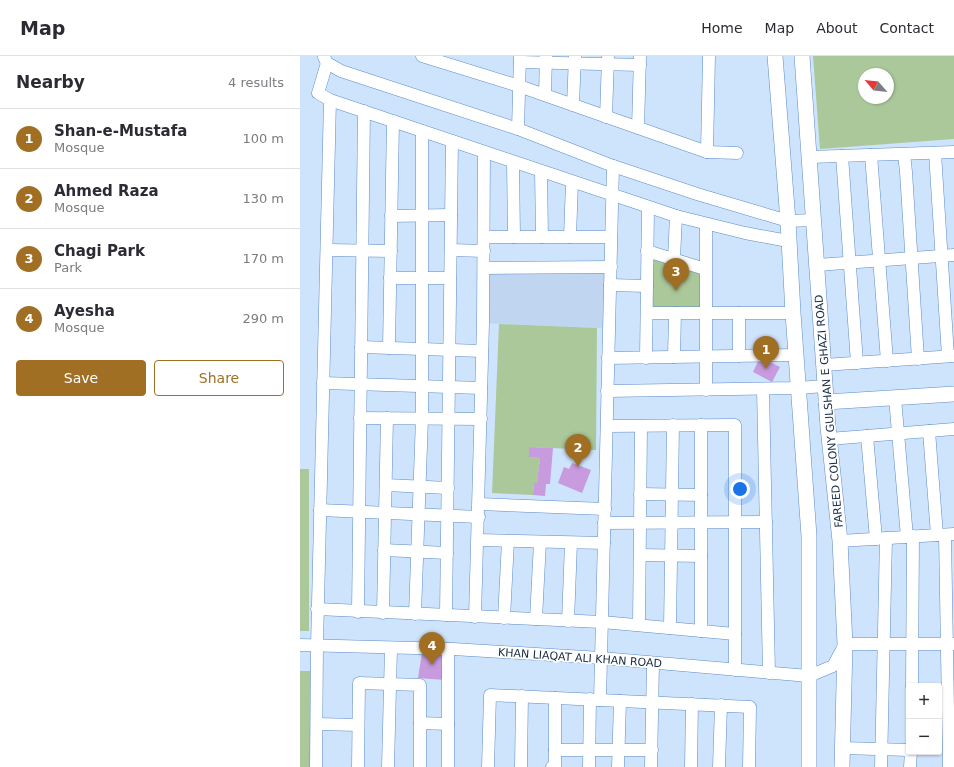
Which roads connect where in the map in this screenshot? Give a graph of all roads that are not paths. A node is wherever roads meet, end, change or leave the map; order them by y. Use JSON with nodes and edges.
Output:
{"nodes":[{"id":1,"x":422,"y":56,"type":"edge"},
{"id":2,"x":709,"y":56,"type":"edge"},
{"id":3,"x":775,"y":56,"type":"edge"},
{"id":4,"x":802,"y":56,"type":"edge"},
{"id":5,"x":520,"y":59,"type":"edge"},
{"id":6,"x":546,"y":59,"type":"edge"},
{"id":7,"x":326,"y":60,"type":"edge"},
{"id":8,"x":575,"y":60,"type":"edge"},
{"id":9,"x":608,"y":60,"type":"edge"},
{"id":10,"x":640,"y":61,"type":"edge"},
{"id":11,"x":519,"y":86,"type":"junction"},
{"id":12,"x":545,"y":95,"type":"junction"},
{"id":13,"x":330,"y":100,"type":"junction"},
{"id":14,"x":573,"y":105,"type":"junction"},
{"id":15,"x":364,"y":111,"type":"junction"},
{"id":16,"x":606,"y":116,"type":"junction"},
{"id":17,"x":393,"y":121,"type":"junction"},
{"id":18,"x":638,"y":128,"type":"junction"},
{"id":19,"x":518,"y":129,"type":"junction"},
{"id":20,"x":422,"y":131,"type":"junction"},
{"id":21,"x":452,"y":141,"type":"junction"},
{"id":22,"x":484,"y":152,"type":"junction"},
{"id":23,"x":707,"y":152,"type":"junction"},
{"id":24,"x":954,"y":152,"type":"edge"},
{"id":25,"x":737,"y":153,"type":"dead end"},
{"id":26,"x":935,"y":153,"type":"junction"},
{"id":27,"x":904,"y":154,"type":"junction"},
{"id":28,"x":872,"y":155,"type":"junction"},
{"id":29,"x":842,"y":156,"type":"junction"},
{"id":30,"x":810,"y":157,"type":"junction"},
{"id":31,"x":513,"y":162,"type":"junction"},
{"id":32,"x":613,"y":166,"type":"junction"},
{"id":33,"x":542,"y":171,"type":"junction"},
{"id":34,"x":572,"y":182,"type":"junction"},
{"id":35,"x":612,"y":195,"type":"junction"},
{"id":36,"x":648,"y":208,"type":"junction"},
{"id":37,"x":422,"y":215,"type":"junction"},
{"id":38,"x":451,"y":215,"type":"junction"},
{"id":39,"x":391,"y":216,"type":"junction"},
{"id":40,"x":676,"y":216,"type":"junction"},
{"id":41,"x":814,"y":220,"type":"junction"},
{"id":42,"x":788,"y":221,"type":"junction"},
{"id":43,"x":706,"y":225,"type":"junction"},
{"id":44,"x":484,"y":237,"type":"junction"},
{"id":45,"x":514,"y":237,"type":"junction"},
{"id":46,"x":542,"y":237,"type":"junction"},
{"id":47,"x":570,"y":237,"type":"junction"},
{"id":48,"x":611,"y":237,"type":"junction"},
{"id":49,"x":788,"y":241,"type":"junction"},
{"id":50,"x":327,"y":250,"type":"junction"},
{"id":51,"x":451,"y":250,"type":"junction"},
{"id":52,"x":362,"y":251,"type":"junction"},
{"id":53,"x":391,"y":251,"type":"junction"},
{"id":54,"x":484,"y":251,"type":"junction"},
{"id":55,"x":647,"y":251,"type":"junction"},
{"id":56,"x":954,"y":255,"type":"edge"},
{"id":57,"x":942,"y":256,"type":"junction"},
{"id":58,"x":911,"y":258,"type":"junction"},
{"id":59,"x":674,"y":259,"type":"junction"},
{"id":60,"x":879,"y":261,"type":"junction"},
{"id":61,"x":850,"y":263,"type":"junction"},
{"id":62,"x":817,"y":265,"type":"junction"},
{"id":63,"x":611,"y":267,"type":"junction"},
{"id":64,"x":484,"y":268,"type":"junction"},
{"id":65,"x":705,"y":268,"type":"junction"},
{"id":66,"x":390,"y":278,"type":"junction"},
{"id":67,"x":422,"y":278,"type":"junction"},
{"id":68,"x":450,"y":278,"type":"junction"},
{"id":69,"x":610,"y":285,"type":"junction"},
{"id":70,"x":647,"y":286,"type":"junction"},
{"id":71,"x":647,"y":313,"type":"junction"},
{"id":72,"x":675,"y":313,"type":"junction"},
{"id":73,"x":706,"y":313,"type":"junction"},
{"id":74,"x":739,"y":313,"type":"junction"},
{"id":75,"x":793,"y":313,"type":"junction"},
{"id":76,"x":361,"y":347,"type":"junction"},
{"id":77,"x":389,"y":348,"type":"junction"},
{"id":78,"x":422,"y":348,"type":"junction"},
{"id":79,"x":450,"y":349,"type":"junction"},
{"id":80,"x":482,"y":350,"type":"junction"},
{"id":81,"x":796,"y":355,"type":"junction"},
{"id":82,"x":706,"y":356,"type":"junction"},
{"id":83,"x":740,"y":356,"type":"junction"},
{"id":84,"x":951,"y":356,"type":"edge"},
{"id":85,"x":674,"y":357,"type":"junction"},
{"id":86,"x":608,"y":358,"type":"junction"},
{"id":87,"x":646,"y":358,"type":"junction"},
{"id":88,"x":918,"y":359,"type":"junction"},
{"id":89,"x":887,"y":361,"type":"junction"},
{"id":90,"x":857,"y":363,"type":"junction"},
{"id":91,"x":824,"y":365,"type":"junction"},
{"id":92,"x":323,"y":383,"type":"junction"},
{"id":93,"x":360,"y":384,"type":"junction"},
{"id":94,"x":422,"y":386,"type":"junction"},
{"id":95,"x":825,"y":386,"type":"junction"},
{"id":96,"x":449,"y":387,"type":"junction"},
{"id":97,"x":481,"y":388,"type":"junction"},
{"id":98,"x":798,"y":388,"type":"junction"},
{"id":99,"x":763,"y":389,"type":"junction"},
{"id":100,"x":706,"y":390,"type":"junction"},
{"id":101,"x":608,"y":391,"type":"junction"},
{"id":102,"x":954,"y":394,"type":"edge"},
{"id":103,"x":895,"y":398,"type":"junction"},
{"id":104,"x":826,"y":402,"type":"junction"},
{"id":105,"x":360,"y":418,"type":"junction"},
{"id":106,"x":387,"y":418,"type":"junction"},
{"id":107,"x":422,"y":418,"type":"junction"},
{"id":108,"x":449,"y":418,"type":"junction"},
{"id":109,"x":481,"y":419,"type":"junction"},
{"id":110,"x":672,"y":425,"type":"junction"},
{"id":111,"x":701,"y":425,"type":"junction"},
{"id":112,"x":607,"y":426,"type":"junction"},
{"id":113,"x":641,"y":426,"type":"junction"},
{"id":114,"x":954,"y":429,"type":"edge"},
{"id":115,"x":929,"y":431,"type":"junction"},
{"id":116,"x":898,"y":433,"type":"junction"},
{"id":117,"x":867,"y":436,"type":"junction"},
{"id":118,"x":829,"y":439,"type":"junction"},
{"id":119,"x":386,"y":485,"type":"junction"},
{"id":120,"x":420,"y":486,"type":"junction"},
{"id":121,"x":448,"y":488,"type":"junction"},
{"id":122,"x":640,"y":494,"type":"junction"},
{"id":123,"x":672,"y":494,"type":"junction"},
{"id":124,"x":701,"y":495,"type":"junction"},
{"id":125,"x":479,"y":504,"type":"junction"},
{"id":126,"x":605,"y":509,"type":"junction"},
{"id":127,"x":320,"y":510,"type":"junction"},
{"id":128,"x":359,"y":512,"type":"junction"},
{"id":129,"x":385,"y":513,"type":"junction"},
{"id":130,"x":419,"y":514,"type":"junction"},
{"id":131,"x":448,"y":516,"type":"junction"},
{"id":132,"x":479,"y":517,"type":"junction"},
{"id":133,"x":640,"y":522,"type":"junction"},
{"id":134,"x":671,"y":522,"type":"junction"},
{"id":135,"x":701,"y":522,"type":"junction"},
{"id":136,"x":735,"y":522,"type":"junction"},
{"id":137,"x":766,"y":522,"type":"junction"},
{"id":138,"x":604,"y":523,"type":"junction"},
{"id":139,"x":945,"y":535,"type":"edge"},
{"id":140,"x":910,"y":537,"type":"junction"},
{"id":141,"x":881,"y":538,"type":"junction"},
{"id":142,"x":478,"y":540,"type":"junction"},
{"id":143,"x":840,"y":540,"type":"junction"},
{"id":144,"x":508,"y":541,"type":"junction"},
{"id":145,"x":540,"y":542,"type":"junction"},
{"id":146,"x":571,"y":542,"type":"junction"},
{"id":147,"x":604,"y":543,"type":"junction"},
{"id":148,"x":384,"y":550,"type":"junction"},
{"id":149,"x":417,"y":552,"type":"junction"},
{"id":150,"x":447,"y":553,"type":"junction"},
{"id":151,"x":640,"y":555,"type":"junction"},
{"id":152,"x":671,"y":556,"type":"junction"},
{"id":153,"x":701,"y":556,"type":"junction"},
{"id":154,"x":317,"y":609,"type":"junction"},
{"id":155,"x":358,"y":612,"type":"junction"},
{"id":156,"x":383,"y":613,"type":"junction"},
{"id":157,"x":416,"y":614,"type":"junction"},
{"id":158,"x":446,"y":615,"type":"junction"},
{"id":159,"x":475,"y":617,"type":"junction"},
{"id":160,"x":504,"y":618,"type":"junction"},
{"id":161,"x":536,"y":619,"type":"junction"},
{"id":162,"x":568,"y":621,"type":"junction"},
{"id":163,"x":602,"y":622,"type":"junction"},
{"id":164,"x":639,"y":625,"type":"junction"},
{"id":165,"x":670,"y":628,"type":"junction"},
{"id":166,"x":701,"y":631,"type":"junction"},
{"id":167,"x":735,"y":634,"type":"junction"},
{"id":168,"x":845,"y":644,"type":"junction"},
{"id":169,"x":884,"y":644,"type":"junction"},
{"id":170,"x":912,"y":644,"type":"junction"},
{"id":171,"x":950,"y":644,"type":"edge"},
{"id":172,"x":300,"y":645,"type":"edge"},
{"id":173,"x":317,"y":646,"type":"junction"},
{"id":174,"x":391,"y":648,"type":"junction"},
{"id":175,"x":448,"y":649,"type":"junction"},
{"id":176,"x":601,"y":658,"type":"junction"},
{"id":177,"x":653,"y":663,"type":"junction"},
{"id":178,"x":735,"y":670,"type":"junction"},
{"id":179,"x":769,"y":673,"type":"junction"},
{"id":180,"x":809,"y":676,"type":"junction"},
{"id":181,"x":912,"y":683,"type":"edge"},
{"id":182,"x":390,"y":684,"type":"junction"},
{"id":183,"x":522,"y":696,"type":"junction"},
{"id":184,"x":555,"y":698,"type":"junction"},
{"id":185,"x":595,"y":700,"type":"junction"},
{"id":186,"x":620,"y":701,"type":"junction"},
{"id":187,"x":652,"y":702,"type":"junction"},
{"id":188,"x":692,"y":704,"type":"junction"},
{"id":189,"x":720,"y":706,"type":"junction"},
{"id":190,"x":420,"y":723,"type":"junction"},
{"id":191,"x":316,"y":724,"type":"junction"},
{"id":192,"x":448,"y":724,"type":"junction"},
{"id":193,"x":358,"y":725,"type":"junction"},
{"id":194,"x":843,"y":748,"type":"junction"},
{"id":195,"x":882,"y":749,"type":"junction"},
{"id":196,"x":555,"y":750,"type":"junction"},
{"id":197,"x":589,"y":750,"type":"junction"},
{"id":198,"x":618,"y":750,"type":"junction"},
{"id":199,"x":652,"y":750,"type":"junction"},
{"id":200,"x":947,"y":750,"type":"edge"},
{"id":201,"x":906,"y":751,"type":"edge"},
{"id":202,"x":910,"y":755,"type":"edge"},
{"id":203,"x":316,"y":767,"type":"edge"},
{"id":204,"x":358,"y":767,"type":"edge"},
{"id":205,"x":388,"y":767,"type":"edge"},
{"id":206,"x":420,"y":767,"type":"edge"},
{"id":207,"x":448,"y":767,"type":"edge"},
{"id":208,"x":488,"y":767,"type":"edge"},
{"id":209,"x":521,"y":767,"type":"edge"},
{"id":210,"x":552,"y":767,"type":"edge"},
{"id":211,"x":589,"y":767,"type":"edge"},
{"id":212,"x":618,"y":767,"type":"edge"},
{"id":213,"x":652,"y":767,"type":"edge"},
{"id":214,"x":691,"y":767,"type":"edge"},
{"id":215,"x":719,"y":767,"type":"edge"},
{"id":216,"x":749,"y":767,"type":"edge"},
{"id":217,"x":809,"y":767,"type":"edge"},
{"id":218,"x":842,"y":767,"type":"edge"},
{"id":219,"x":881,"y":767,"type":"edge"},
{"id":220,"x":910,"y":767,"type":"edge"},
{"id":221,"x":949,"y":767,"type":"edge"}],
"edges":[{"from":1,"to":11,"type":"street"},
{"from":2,"to":23,"type":"street"},
{"from":3,"to":42,"type":"main road"},
{"from":4,"to":30,"type":"main road","name":"FAREED COLONY GULSHAN E GHAZI ROAD"},
{"from":5,"to":6,"type":"street"},
{"from":5,"to":11,"type":"street"},
{"from":6,"to":8,"type":"street"},
{"from":6,"to":12,"type":"street"},
{"from":7,"to":13,"type":"street"},
{"from":7,"to":19,"type":"street"},
{"from":8,"to":9,"type":"street"},
{"from":8,"to":14,"type":"street"},
{"from":9,"to":10,"type":"street"},
{"from":9,"to":16,"type":"street"},
{"from":10,"to":18,"type":"street"},
{"from":11,"to":12,"type":"street"},
{"from":11,"to":19,"type":"street"},
{"from":12,"to":14,"type":"street"},
{"from":13,"to":15,"type":"street"},
{"from":13,"to":50,"type":"street"},
{"from":14,"to":16,"type":"street"},
{"from":15,"to":17,"type":"street"},
{"from":15,"to":52,"type":"street"},
{"from":16,"to":18,"type":"street"},
{"from":17,"to":20,"type":"street"},
{"from":17,"to":39,"type":"street"},
{"from":18,"to":23,"type":"street"},
{"from":19,"to":32,"type":"street"},
{"from":20,"to":21,"type":"street"},
{"from":20,"to":37,"type":"street"},
{"from":21,"to":22,"type":"street"},
{"from":21,"to":38,"type":"street"},
{"from":22,"to":31,"type":"street"},
{"from":22,"to":44,"type":"street"},
{"from":23,"to":25,"type":"street"},
{"from":24,"to":26,"type":"street"},
{"from":26,"to":27,"type":"street"},
{"from":26,"to":57,"type":"street"},
{"from":27,"to":28,"type":"street"},
{"from":27,"to":58,"type":"street"},
{"from":28,"to":29,"type":"street"},
{"from":28,"to":60,"type":"street"},
{"from":29,"to":30,"type":"street"},
{"from":29,"to":61,"type":"street"},
{"from":30,"to":41,"type":"main road","name":"FAREED COLONY GULSHAN E GHAZI ROAD"},
{"from":31,"to":33,"type":"street"},
{"from":31,"to":45,"type":"street"},
{"from":32,"to":35,"type":"street"},
{"from":32,"to":42,"type":"street"},
{"from":33,"to":34,"type":"street"},
{"from":33,"to":46,"type":"street"},
{"from":34,"to":35,"type":"street"},
{"from":34,"to":47,"type":"street"},
{"from":35,"to":36,"type":"street"},
{"from":35,"to":48,"type":"street"},
{"from":36,"to":40,"type":"street"},
{"from":36,"to":55,"type":"street"},
{"from":37,"to":38,"type":"street"},
{"from":37,"to":39,"type":"street"},
{"from":37,"to":67,"type":"street"},
{"from":38,"to":51,"type":"street"},
{"from":39,"to":53,"type":"street"},
{"from":40,"to":43,"type":"street"},
{"from":40,"to":59,"type":"street"},
{"from":41,"to":42,"type":"street"},
{"from":41,"to":62,"type":"main road","name":"FAREED COLONY GULSHAN E GHAZI ROAD"},
{"from":42,"to":49,"type":"main road"},
{"from":43,"to":49,"type":"street"},
{"from":43,"to":65,"type":"street"},
{"from":44,"to":45,"type":"street"},
{"from":44,"to":54,"type":"street"},
{"from":45,"to":46,"type":"street"},
{"from":46,"to":47,"type":"street"},
{"from":47,"to":48,"type":"street"},
{"from":48,"to":63,"type":"street"},
{"from":49,"to":75,"type":"main road"},
{"from":50,"to":52,"type":"street"},
{"from":50,"to":92,"type":"street"},
{"from":51,"to":54,"type":"street"},
{"from":51,"to":68,"type":"street"},
{"from":52,"to":53,"type":"street"},
{"from":52,"to":76,"type":"street"},
{"from":53,"to":66,"type":"street"},
{"from":54,"to":64,"type":"street"},
{"from":55,"to":59,"type":"street"},
{"from":55,"to":70,"type":"street"},
{"from":56,"to":57,"type":"street"},
{"from":57,"to":58,"type":"street"},
{"from":57,"to":84,"type":"street"},
{"from":58,"to":60,"type":"street"},
{"from":58,"to":88,"type":"street"},
{"from":59,"to":65,"type":"street"},
{"from":60,"to":61,"type":"street"},
{"from":60,"to":89,"type":"street"},
{"from":61,"to":62,"type":"street"},
{"from":61,"to":90,"type":"street"},
{"from":62,"to":91,"type":"main road","name":"FAREED COLONY GULSHAN E GHAZI ROAD"},
{"from":63,"to":64,"type":"street"},
{"from":63,"to":69,"type":"street"},
{"from":64,"to":80,"type":"street"},
{"from":65,"to":73,"type":"street"},
{"from":66,"to":67,"type":"street"},
{"from":66,"to":77,"type":"street"},
{"from":67,"to":68,"type":"street"},
{"from":67,"to":78,"type":"street"},
{"from":68,"to":79,"type":"street"},
{"from":69,"to":70,"type":"street"},
{"from":69,"to":86,"type":"street"},
{"from":70,"to":71,"type":"street"},
{"from":71,"to":72,"type":"street"},
{"from":71,"to":87,"type":"street"},
{"from":72,"to":73,"type":"street"},
{"from":72,"to":85,"type":"street"},
{"from":73,"to":74,"type":"street"},
{"from":73,"to":82,"type":"street"},
{"from":74,"to":75,"type":"street"},
{"from":74,"to":83,"type":"street"},
{"from":75,"to":81,"type":"main road"},
{"from":76,"to":77,"type":"street"},
{"from":76,"to":93,"type":"street"},
{"from":77,"to":78,"type":"street"},
{"from":78,"to":79,"type":"street"},
{"from":78,"to":94,"type":"street"},
{"from":79,"to":80,"type":"street"},
{"from":79,"to":96,"type":"street"},
{"from":80,"to":97,"type":"street"},
{"from":81,"to":83,"type":"street"},
{"from":81,"to":98,"type":"main road"},
{"from":82,"to":83,"type":"street"},
{"from":82,"to":85,"type":"street"},
{"from":82,"to":100,"type":"street"},
{"from":84,"to":88,"type":"street"},
{"from":85,"to":87,"type":"street"},
{"from":86,"to":87,"type":"street"},
{"from":86,"to":101,"type":"street"},
{"from":88,"to":89,"type":"street"},
{"from":89,"to":90,"type":"street"},
{"from":90,"to":91,"type":"street"},
{"from":91,"to":95,"type":"main road","name":"FAREED COLONY GULSHAN E GHAZI ROAD"},
{"from":92,"to":93,"type":"street"},
{"from":92,"to":127,"type":"street"},
{"from":93,"to":94,"type":"street"},
{"from":93,"to":105,"type":"street"},
{"from":94,"to":96,"type":"street"},
{"from":94,"to":107,"type":"street"},
{"from":95,"to":98,"type":"street"},
{"from":95,"to":104,"type":"main road","name":"FAREED COLONY GULSHAN E GHAZI ROAD"},
{"from":96,"to":97,"type":"street"},
{"from":96,"to":108,"type":"street"},
{"from":97,"to":109,"type":"street"},
{"from":98,"to":99,"type":"street"},
{"from":98,"to":180,"type":"main road"},
{"from":99,"to":100,"type":"street"},
{"from":99,"to":137,"type":"street"},
{"from":100,"to":101,"type":"street"},
{"from":101,"to":112,"type":"street"},
{"from":102,"to":103,"type":"main road"},
{"from":103,"to":104,"type":"main road"},
{"from":103,"to":116,"type":"street"},
{"from":104,"to":118,"type":"main road","name":"FAREED COLONY GULSHAN E GHAZI ROAD"},
{"from":105,"to":106,"type":"street"},
{"from":105,"to":128,"type":"street"},
{"from":106,"to":107,"type":"street"},
{"from":106,"to":119,"type":"street"},
{"from":107,"to":108,"type":"street"},
{"from":107,"to":120,"type":"street"},
{"from":108,"to":109,"type":"street"},
{"from":108,"to":121,"type":"street"},
{"from":109,"to":125,"type":"street"},
{"from":110,"to":111,"type":"street"},
{"from":110,"to":113,"type":"street"},
{"from":110,"to":123,"type":"street"},
{"from":111,"to":124,"type":"street"},
{"from":111,"to":136,"type":"street"},
{"from":112,"to":113,"type":"street"},
{"from":112,"to":126,"type":"street"},
{"from":113,"to":122,"type":"street"},
{"from":114,"to":115,"type":"street"},
{"from":115,"to":116,"type":"street"},
{"from":115,"to":139,"type":"street"},
{"from":116,"to":117,"type":"street"},
{"from":116,"to":140,"type":"street"},
{"from":117,"to":118,"type":"street"},
{"from":117,"to":141,"type":"street"},
{"from":118,"to":143,"type":"main road","name":"FAREED COLONY GULSHAN E GHAZI ROAD"},
{"from":119,"to":120,"type":"street"},
{"from":119,"to":129,"type":"street"},
{"from":120,"to":121,"type":"street"},
{"from":120,"to":130,"type":"street"},
{"from":121,"to":131,"type":"street"},
{"from":122,"to":123,"type":"street"},
{"from":122,"to":133,"type":"street"},
{"from":123,"to":124,"type":"street"},
{"from":123,"to":134,"type":"street"},
{"from":124,"to":135,"type":"street"},
{"from":125,"to":126,"type":"street"},
{"from":125,"to":132,"type":"street"},
{"from":126,"to":138,"type":"street"},
{"from":127,"to":128,"type":"street"},
{"from":127,"to":154,"type":"street"},
{"from":128,"to":129,"type":"street"},
{"from":128,"to":155,"type":"street"},
{"from":129,"to":130,"type":"street"},
{"from":129,"to":148,"type":"street"},
{"from":130,"to":131,"type":"street"},
{"from":130,"to":149,"type":"street"},
{"from":131,"to":132,"type":"street"},
{"from":131,"to":150,"type":"street"},
{"from":132,"to":142,"type":"street"},
{"from":133,"to":134,"type":"street"},
{"from":133,"to":138,"type":"street"},
{"from":133,"to":151,"type":"street"},
{"from":134,"to":135,"type":"street"},
{"from":134,"to":152,"type":"street"},
{"from":135,"to":136,"type":"street"},
{"from":135,"to":153,"type":"street"},
{"from":136,"to":137,"type":"street"},
{"from":136,"to":167,"type":"street"},
{"from":137,"to":179,"type":"street"},
{"from":138,"to":147,"type":"street"},
{"from":139,"to":140,"type":"street"},
{"from":139,"to":171,"type":"street"},
{"from":140,"to":141,"type":"street"},
{"from":140,"to":170,"type":"street"},
{"from":141,"to":143,"type":"street"},
{"from":141,"to":169,"type":"street"},
{"from":142,"to":144,"type":"street"},
{"from":142,"to":159,"type":"street"},
{"from":143,"to":168,"type":"main road","name":"FAREED COLONY GULSHAN E GHAZI ROAD"},
{"from":144,"to":145,"type":"street"},
{"from":144,"to":160,"type":"street"},
{"from":145,"to":146,"type":"street"},
{"from":145,"to":161,"type":"street"},
{"from":146,"to":147,"type":"street"},
{"from":146,"to":162,"type":"street"},
{"from":147,"to":163,"type":"street"},
{"from":148,"to":149,"type":"street"},
{"from":148,"to":156,"type":"street"},
{"from":149,"to":150,"type":"street"},
{"from":149,"to":157,"type":"street"},
{"from":150,"to":158,"type":"street"},
{"from":151,"to":152,"type":"street"},
{"from":151,"to":164,"type":"street"},
{"from":152,"to":153,"type":"street"},
{"from":152,"to":165,"type":"street"},
{"from":153,"to":166,"type":"street"},
{"from":154,"to":155,"type":"street"},
{"from":154,"to":173,"type":"street"},
{"from":155,"to":156,"type":"street"},
{"from":156,"to":157,"type":"street"},
{"from":157,"to":158,"type":"street"},
{"from":158,"to":159,"type":"street"},
{"from":159,"to":160,"type":"street"},
{"from":160,"to":161,"type":"street"},
{"from":161,"to":162,"type":"street"},
{"from":162,"to":163,"type":"street"},
{"from":163,"to":164,"type":"street"},
{"from":163,"to":176,"type":"street"},
{"from":164,"to":165,"type":"street"},
{"from":165,"to":166,"type":"street"},
{"from":166,"to":167,"type":"street"},
{"from":167,"to":178,"type":"street"},
{"from":168,"to":169,"type":"street"},
{"from":168,"to":180,"type":"street","name":"KHAN LIAQAT ALI KHAN ROAD"},
{"from":168,"to":194,"type":"main road","name":"FAREED COLONY GULSHAN E GHAZI ROAD"},
{"from":169,"to":170,"type":"street"},
{"from":169,"to":195,"type":"street"},
{"from":170,"to":171,"type":"street"},
{"from":170,"to":181,"type":"street"},
{"from":171,"to":200,"type":"street"},
{"from":172,"to":173,"type":"street","name":"KHAN LIAQAT ALI KHAN ROAD"},
{"from":173,"to":174,"type":"street","name":"KHAN LIAQAT ALI KHAN ROAD"},
{"from":173,"to":191,"type":"street"},
{"from":174,"to":175,"type":"street","name":"KHAN LIAQAT ALI KHAN ROAD"},
{"from":174,"to":182,"type":"street"},
{"from":175,"to":176,"type":"street","name":"KHAN LIAQAT ALI KHAN ROAD"},
{"from":175,"to":192,"type":"street"},
{"from":176,"to":177,"type":"street","name":"KHAN LIAQAT ALI KHAN ROAD"},
{"from":176,"to":185,"type":"street"},
{"from":177,"to":178,"type":"street","name":"KHAN LIAQAT ALI KHAN ROAD"},
{"from":177,"to":187,"type":"street"},
{"from":178,"to":179,"type":"street","name":"KHAN LIAQAT ALI KHAN ROAD"},
{"from":179,"to":180,"type":"street","name":"KHAN LIAQAT ALI KHAN ROAD"},
{"from":180,"to":217,"type":"main road"},
{"from":182,"to":190,"type":"street"},
{"from":182,"to":193,"type":"street"},
{"from":182,"to":205,"type":"street"},
{"from":183,"to":184,"type":"street"},
{"from":183,"to":208,"type":"street"},
{"from":183,"to":209,"type":"street"},
{"from":184,"to":185,"type":"street"},
{"from":184,"to":196,"type":"street"},
{"from":185,"to":186,"type":"street"},
{"from":185,"to":197,"type":"street"},
{"from":186,"to":187,"type":"street"},
{"from":186,"to":198,"type":"street"},
{"from":187,"to":188,"type":"street"},
{"from":187,"to":199,"type":"street"},
{"from":188,"to":189,"type":"street"},
{"from":188,"to":214,"type":"street"},
{"from":189,"to":215,"type":"street"},
{"from":189,"to":216,"type":"street"},
{"from":190,"to":192,"type":"street"},
{"from":190,"to":206,"type":"street"},
{"from":191,"to":193,"type":"street"},
{"from":191,"to":203,"type":"street"},
{"from":192,"to":207,"type":"street"},
{"from":193,"to":204,"type":"street"},
{"from":194,"to":195,"type":"street"},
{"from":194,"to":218,"type":"main road","name":"FAREED COLONY GULSHAN E GHAZI ROAD"},
{"from":195,"to":201,"type":"street"},
{"from":195,"to":219,"type":"street"},
{"from":196,"to":197,"type":"street"},
{"from":196,"to":210,"type":"street"},
{"from":197,"to":198,"type":"street"},
{"from":197,"to":211,"type":"street"},
{"from":198,"to":199,"type":"street"},
{"from":198,"to":212,"type":"street"},
{"from":199,"to":213,"type":"street"},
{"from":200,"to":221,"type":"street"},
{"from":202,"to":220,"type":"street"}]}
